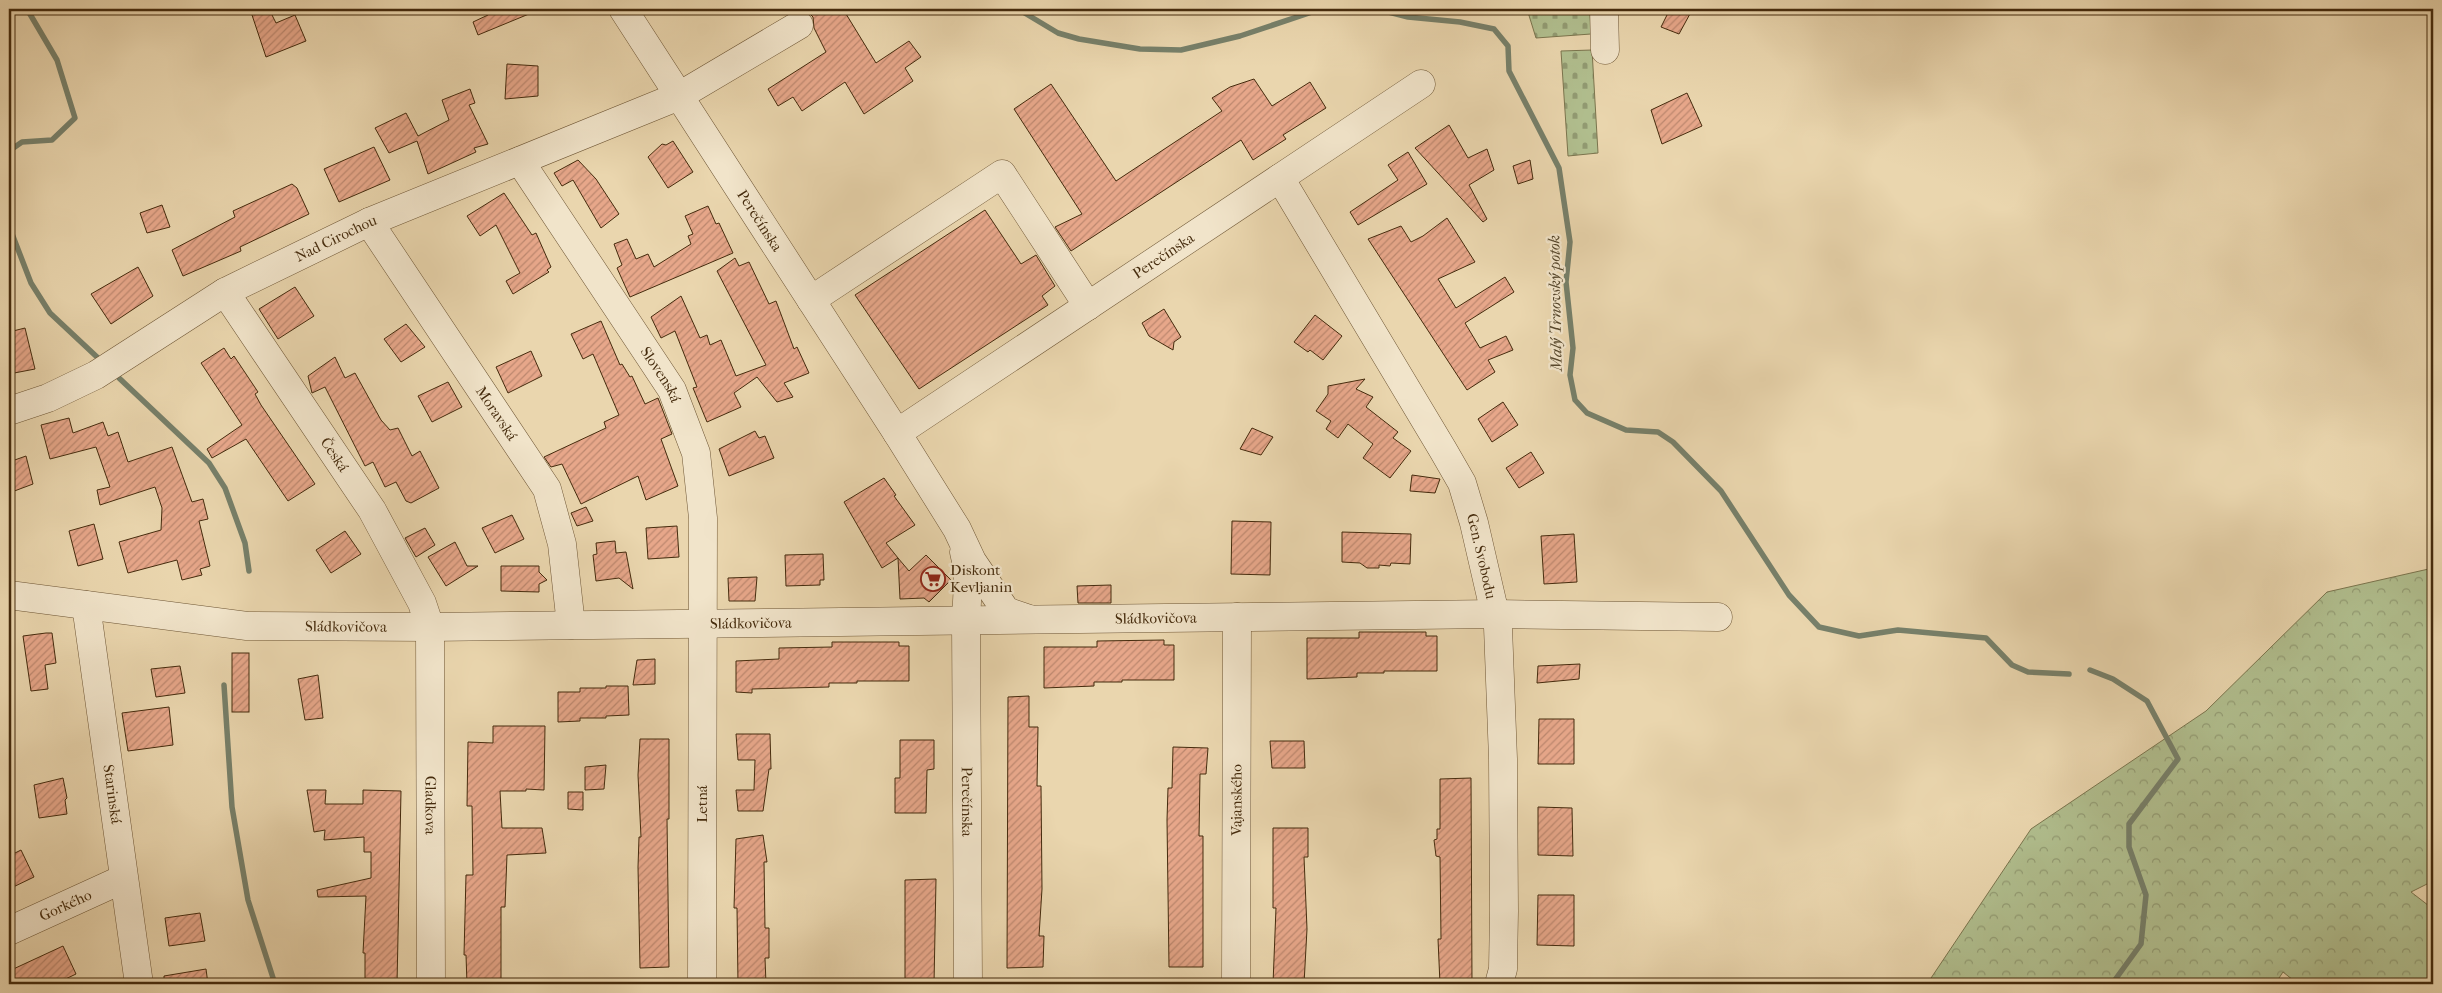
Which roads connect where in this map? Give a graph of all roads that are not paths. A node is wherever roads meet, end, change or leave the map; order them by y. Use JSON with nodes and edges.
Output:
{"nodes":[{"id":1,"x":623,"y":9,"type":"edge"},
{"id":2,"x":1604,"y":9,"type":"edge"},
{"id":3,"x":799,"y":25,"type":"dead end"},
{"id":4,"x":1605,"y":50,"type":"dead end"},
{"id":5,"x":1421,"y":84,"type":"dead end"},
{"id":6,"x":679,"y":96,"type":"junction"},
{"id":7,"x":520,"y":161,"type":"junction"},
{"id":8,"x":1280,"y":178,"type":"junction"},
{"id":9,"x":369,"y":222,"type":"junction"},
{"id":10,"x":225,"y":292,"type":"junction"},
{"id":11,"x":811,"y":300,"type":"junction"},
{"id":12,"x":1088,"y":306,"type":"junction"},
{"id":13,"x":9,"y":411,"type":"edge"},
{"id":14,"x":897,"y":433,"type":"junction"},
{"id":15,"x":957,"y":529,"type":"junction"},
{"id":16,"x":984,"y":563,"type":"junction"},
{"id":17,"x":991,"y":590,"type":"junction"},
{"id":18,"x":9,"y":595,"type":"edge"},
{"id":19,"x":86,"y":605,"type":"junction"},
{"id":20,"x":959,"y":614,"type":"junction"},
{"id":21,"x":1496,"y":614,"type":"junction"},
{"id":22,"x":1237,"y":617,"type":"junction"},
{"id":23,"x":1718,"y":617,"type":"dead end"},
{"id":24,"x":1030,"y":619,"type":"junction"},
{"id":25,"x":702,"y":624,"type":"junction"},
{"id":26,"x":570,"y":625,"type":"junction"},
{"id":27,"x":430,"y":627,"type":"junction"},
{"id":28,"x":123,"y":880,"type":"junction"},
{"id":29,"x":9,"y":931,"type":"edge"},
{"id":30,"x":139,"y":984,"type":"edge"},
{"id":31,"x":431,"y":984,"type":"edge"},
{"id":32,"x":702,"y":984,"type":"edge"},
{"id":33,"x":968,"y":984,"type":"edge"},
{"id":34,"x":1236,"y":984,"type":"edge"},
{"id":35,"x":1499,"y":984,"type":"edge"}],
"edges":[{"from":1,"to":6,"type":"street","name":"Perečínska"},
{"from":2,"to":4,"type":"street"},
{"from":3,"to":6,"type":"street","name":"Nad Cirochou"},
{"from":5,"to":8,"type":"street","name":"Perečínska"},
{"from":6,"to":7,"type":"street","name":"Nad Cirochou"},
{"from":6,"to":11,"type":"street","name":"Perečínska"},
{"from":7,"to":9,"type":"street","name":"Nad Cirochou"},
{"from":7,"to":25,"type":"street","name":"Slovenská"},
{"from":8,"to":12,"type":"street","name":"Perečínska"},
{"from":8,"to":21,"type":"street","name":"Gen. Svobodu"},
{"from":9,"to":10,"type":"street","name":"Nad Cirochou"},
{"from":9,"to":26,"type":"street","name":"Moravská"},
{"from":10,"to":13,"type":"street","name":"Nad Cirochou"},
{"from":10,"to":27,"type":"street","name":"Česká"},
{"from":11,"to":12,"type":"street"},
{"from":11,"to":14,"type":"street","name":"Perečínska"},
{"from":12,"to":14,"type":"street","name":"Perečínska"},
{"from":14,"to":15,"type":"street","name":"Perečínska"},
{"from":15,"to":16,"type":"street","name":"Perečínska"},
{"from":15,"to":17,"type":"street","name":"Perečínska"},
{"from":15,"to":20,"type":"street","name":"Perečínska"},
{"from":16,"to":17,"type":"street","name":"Perečínska"},
{"from":16,"to":24,"type":"street","name":"Perečínska"},
{"from":17,"to":20,"type":"street"},
{"from":17,"to":24,"type":"street","name":"Perečínska"},
{"from":18,"to":19,"type":"street","name":"Sládkovičova"},
{"from":19,"to":27,"type":"street","name":"Sládkovičova"},
{"from":19,"to":28,"type":"street","name":"Starinská"},
{"from":20,"to":24,"type":"street","name":"Sládkovičova"},
{"from":20,"to":25,"type":"street","name":"Sládkovičova"},
{"from":20,"to":33,"type":"street","name":"Perečínska"},
{"from":21,"to":22,"type":"street","name":"Sládkovičova"},
{"from":21,"to":23,"type":"street","name":"Sládkovičova"},
{"from":21,"to":35,"type":"street","name":"Gen. Svobodu"},
{"from":22,"to":24,"type":"street","name":"Sládkovičova"},
{"from":22,"to":34,"type":"street","name":"Vajanského"},
{"from":25,"to":26,"type":"street","name":"Sládkovičova"},
{"from":25,"to":32,"type":"street","name":"Letná"},
{"from":26,"to":27,"type":"street","name":"Sládkovičova"},
{"from":27,"to":31,"type":"street","name":"Gladkova"},
{"from":28,"to":29,"type":"street","name":"Gorkého"},
{"from":28,"to":30,"type":"street","name":"Starinská"}]}
